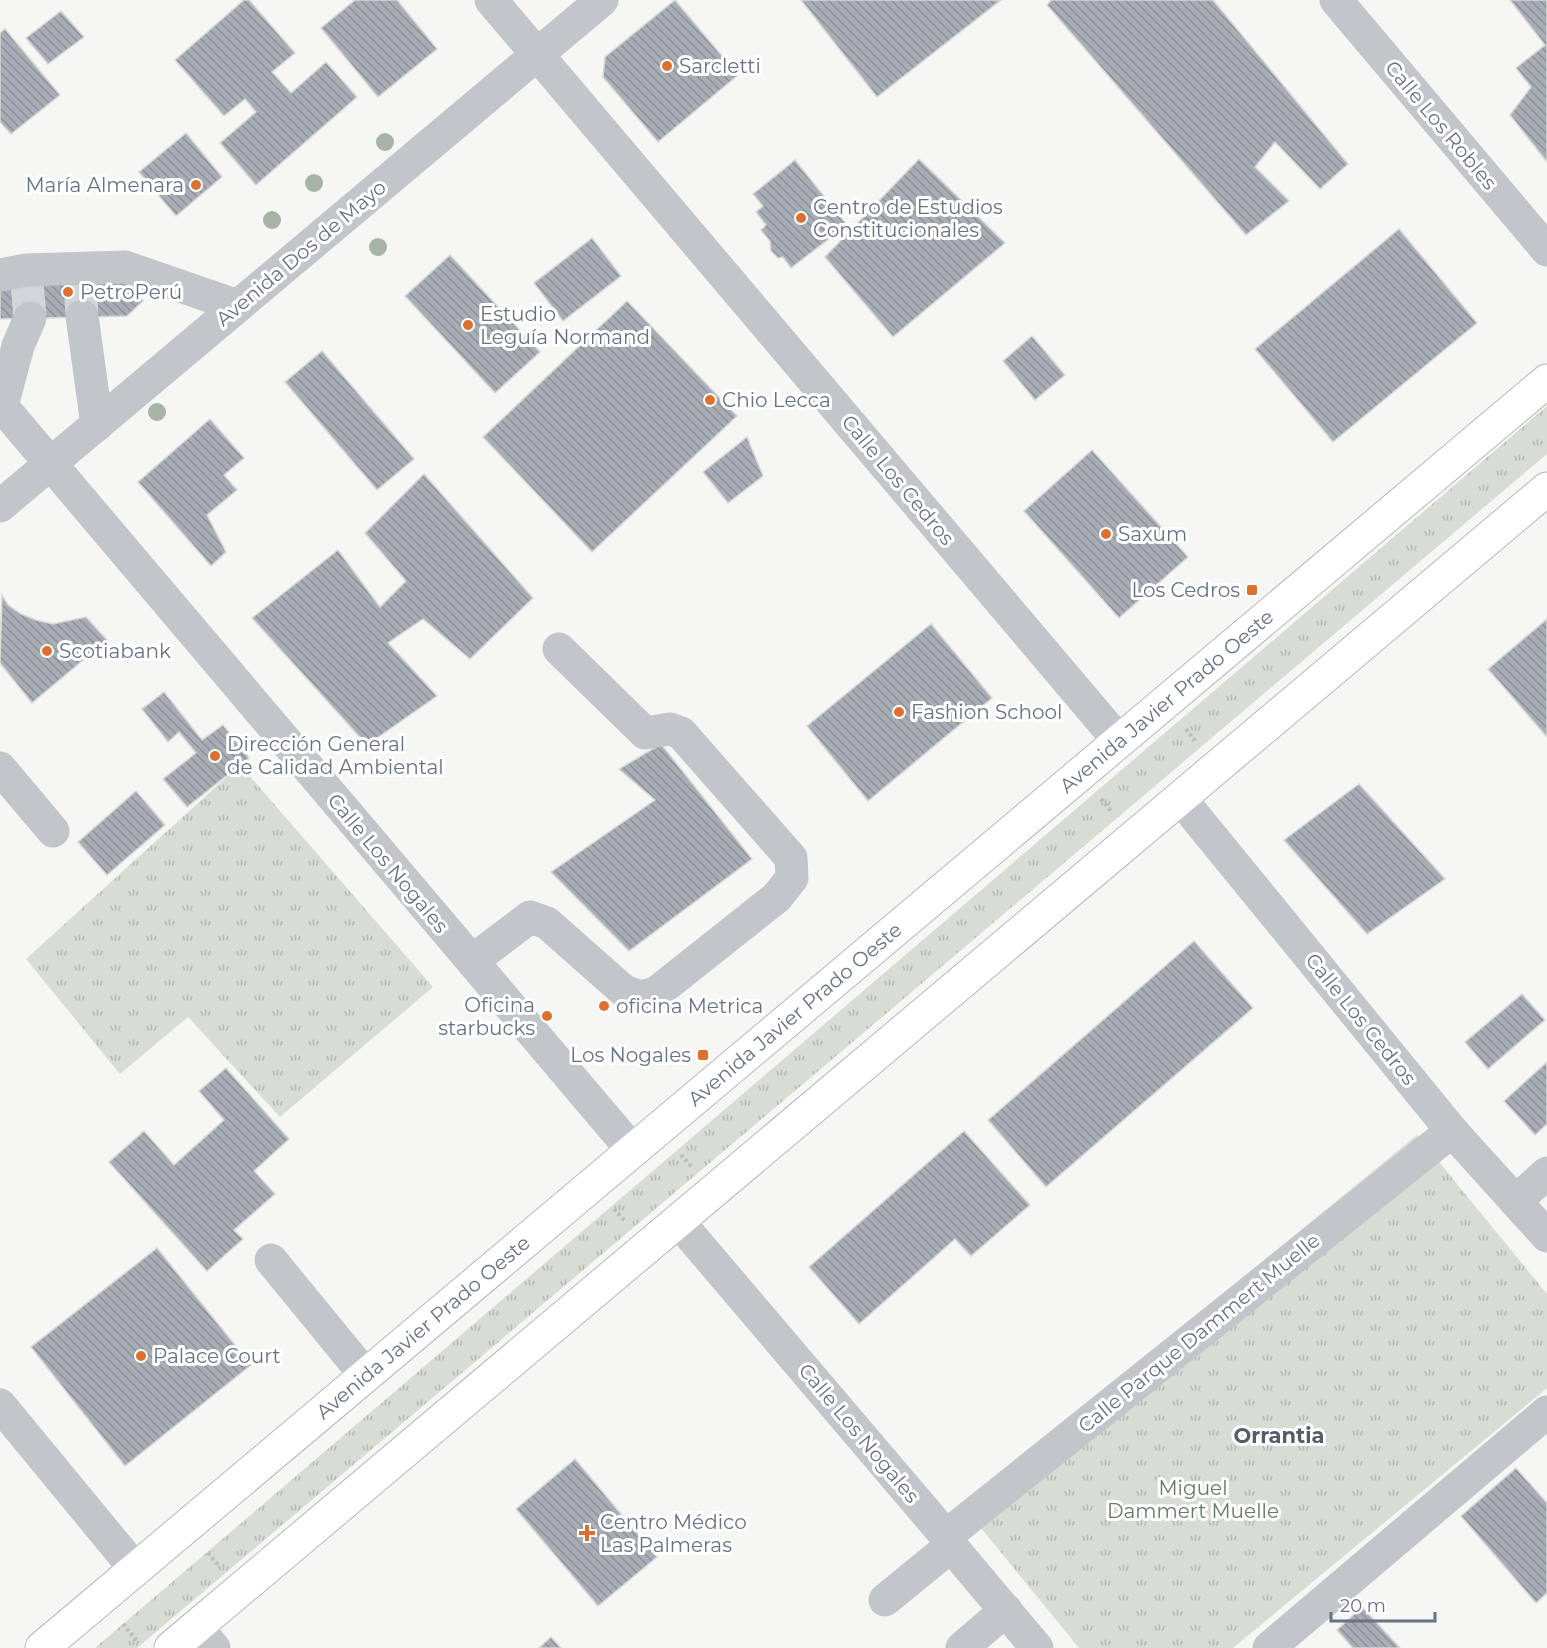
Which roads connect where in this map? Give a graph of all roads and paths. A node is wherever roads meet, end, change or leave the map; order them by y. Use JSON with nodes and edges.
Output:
{"nodes":[{"id":1,"x":491,"y":0,"type":"edge"},
{"id":2,"x":602,"y":0,"type":"edge"},
{"id":3,"x":1336,"y":0,"type":"edge"},
{"id":4,"x":537,"y":55,"type":"junction"},
{"id":5,"x":1547,"y":250,"type":"edge"},
{"id":6,"x":18,"y":276,"type":"edge"},
{"id":7,"x":238,"y":306,"type":"junction"},
{"id":8,"x":81,"y":316,"type":"tunnel mouth"},
{"id":9,"x":16,"y":330,"type":"tunnel mouth"},
{"id":10,"x":1547,"y":381,"type":"edge"},
{"id":11,"x":1,"y":405,"type":"edge"},
{"id":12,"x":97,"y":425,"type":"junction"},
{"id":13,"x":50,"y":464,"type":"junction"},
{"id":14,"x":1547,"y":489,"type":"edge"},
{"id":15,"x":0,"y":506,"type":"edge"},
{"id":16,"x":559,"y":649,"type":"dead end"},
{"id":17,"x":1165,"y":703,"type":"junction"},
{"id":18,"x":1119,"y":741,"type":"junction"},
{"id":19,"x":1217,"y":767,"type":"junction"},
{"id":20,"x":0,"y":768,"type":"edge"},
{"id":21,"x":1080,"y":774,"type":"junction"},
{"id":22,"x":1180,"y":798,"type":"junction"},
{"id":23,"x":53,"y":831,"type":"dead end"},
{"id":24,"x":1134,"y":837,"type":"junction"},
{"id":25,"x":472,"y":961,"type":"junction"},
{"id":26,"x":658,"y":1130,"type":"junction"},
{"id":27,"x":1452,"y":1131,"type":"junction"},
{"id":28,"x":633,"y":1151,"type":"junction"},
{"id":29,"x":1547,"y":1173,"type":"edge"},
{"id":30,"x":592,"y":1185,"type":"junction"},
{"id":31,"x":714,"y":1191,"type":"junction"},
{"id":32,"x":1517,"y":1200,"type":"junction"},
{"id":33,"x":678,"y":1221,"type":"junction"},
{"id":34,"x":1547,"y":1236,"type":"edge"},
{"id":35,"x":648,"y":1247,"type":"junction"},
{"id":36,"x":271,"y":1260,"type":"dead end"},
{"id":37,"x":366,"y":1376,"type":"junction"},
{"id":38,"x":0,"y":1405,"type":"edge"},
{"id":39,"x":1547,"y":1412,"type":"edge"},
{"id":40,"x":187,"y":1527,"type":"junction"},
{"id":41,"x":949,"y":1541,"type":"junction"},
{"id":42,"x":136,"y":1569,"type":"junction"},
{"id":43,"x":239,"y":1590,"type":"junction"},
{"id":44,"x":885,"y":1600,"type":"dead end"},
{"id":45,"x":1006,"y":1610,"type":"junction"},
{"id":46,"x":205,"y":1638,"type":"edge"},
{"id":47,"x":42,"y":1648,"type":"edge"},
{"id":48,"x":171,"y":1648,"type":"edge"},
{"id":49,"x":962,"y":1648,"type":"edge"},
{"id":50,"x":1037,"y":1648,"type":"edge"},
{"id":51,"x":1269,"y":1648,"type":"edge"}],
"edges":[{"from":1,"to":4,"type":"street","name":"Calle Los Cedros"},
{"from":2,"to":4,"type":"street","name":"Avenida Dos de Mayo"},
{"from":3,"to":5,"type":"street","name":"Calle Los Robles"},
{"from":4,"to":7,"type":"street","name":"Avenida Dos de Mayo"},
{"from":4,"to":18,"type":"street","name":"Calle Los Cedros"},
{"from":6,"to":7,"type":"street"},
{"from":7,"to":12,"type":"street","name":"Avenida Dos de Mayo"},
{"from":8,"to":12,"type":"street"},
{"from":9,"to":11,"type":"street"},
{"from":10,"to":17,"type":"main road","name":"Avenida Javier Prado Oeste"},
{"from":11,"to":13,"type":"street","name":"Calle Los Nogales"},
{"from":12,"to":13,"type":"street","name":"Avenida Dos de Mayo"},
{"from":13,"to":15,"type":"street","name":"Avenida Dos de Mayo"},
{"from":13,"to":25,"type":"street","name":"Calle Los Nogales"},
{"from":14,"to":19,"type":"main road"},
{"from":16,"to":25,"type":"street"},
{"from":17,"to":18,"type":"main road","name":"Avenida Javier Prado Oeste"},
{"from":17,"to":19,"type":"path"},
{"from":18,"to":21,"type":"main road","name":"Avenida Javier Prado Oeste"},
{"from":19,"to":22,"type":"main road"},
{"from":20,"to":23,"type":"street"},
{"from":21,"to":24,"type":"path"},
{"from":21,"to":26,"type":"main road","name":"Avenida Javier Prado Oeste"},
{"from":22,"to":24,"type":"main road"},
{"from":22,"to":27,"type":"street","name":"Calle Los Cedros"},
{"from":24,"to":31,"type":"main road"},
{"from":25,"to":28,"type":"street","name":"Calle Los Nogales"},
{"from":26,"to":28,"type":"main road","name":"Avenida Javier Prado Oeste"},
{"from":26,"to":31,"type":"path"},
{"from":27,"to":32,"type":"street","name":"Calle Los Cedros"},
{"from":27,"to":41,"type":"street","name":"Calle Parque Dammert Muelle"},
{"from":28,"to":30,"type":"main road","name":"Avenida Javier Prado Oeste"},
{"from":29,"to":32,"type":"street"},
{"from":30,"to":35,"type":"path"},
{"from":30,"to":37,"type":"main road","name":"Avenida Javier Prado Oeste"},
{"from":31,"to":33,"type":"main road"},
{"from":32,"to":34,"type":"street","name":"Calle Los Cedros"},
{"from":33,"to":35,"type":"main road"},
{"from":33,"to":41,"type":"street","name":"Calle Los Nogales"},
{"from":35,"to":43,"type":"main road"},
{"from":36,"to":37,"type":"street"},
{"from":37,"to":40,"type":"main road","name":"Avenida Javier Prado Oeste"},
{"from":38,"to":42,"type":"street"},
{"from":39,"to":51,"type":"street"},
{"from":40,"to":42,"type":"main road","name":"Avenida Javier Prado Oeste"},
{"from":40,"to":43,"type":"path"},
{"from":41,"to":44,"type":"street","name":"Calle Parque Dammert Muelle"},
{"from":41,"to":45,"type":"street","name":"Calle Los Nogales"},
{"from":42,"to":47,"type":"main road","name":"Avenida Javier Prado Oeste"},
{"from":43,"to":46,"type":"main road"},
{"from":45,"to":49,"type":"street"},
{"from":45,"to":50,"type":"street","name":"Calle Los Nogales"},
{"from":46,"to":48,"type":"main road"}]}
